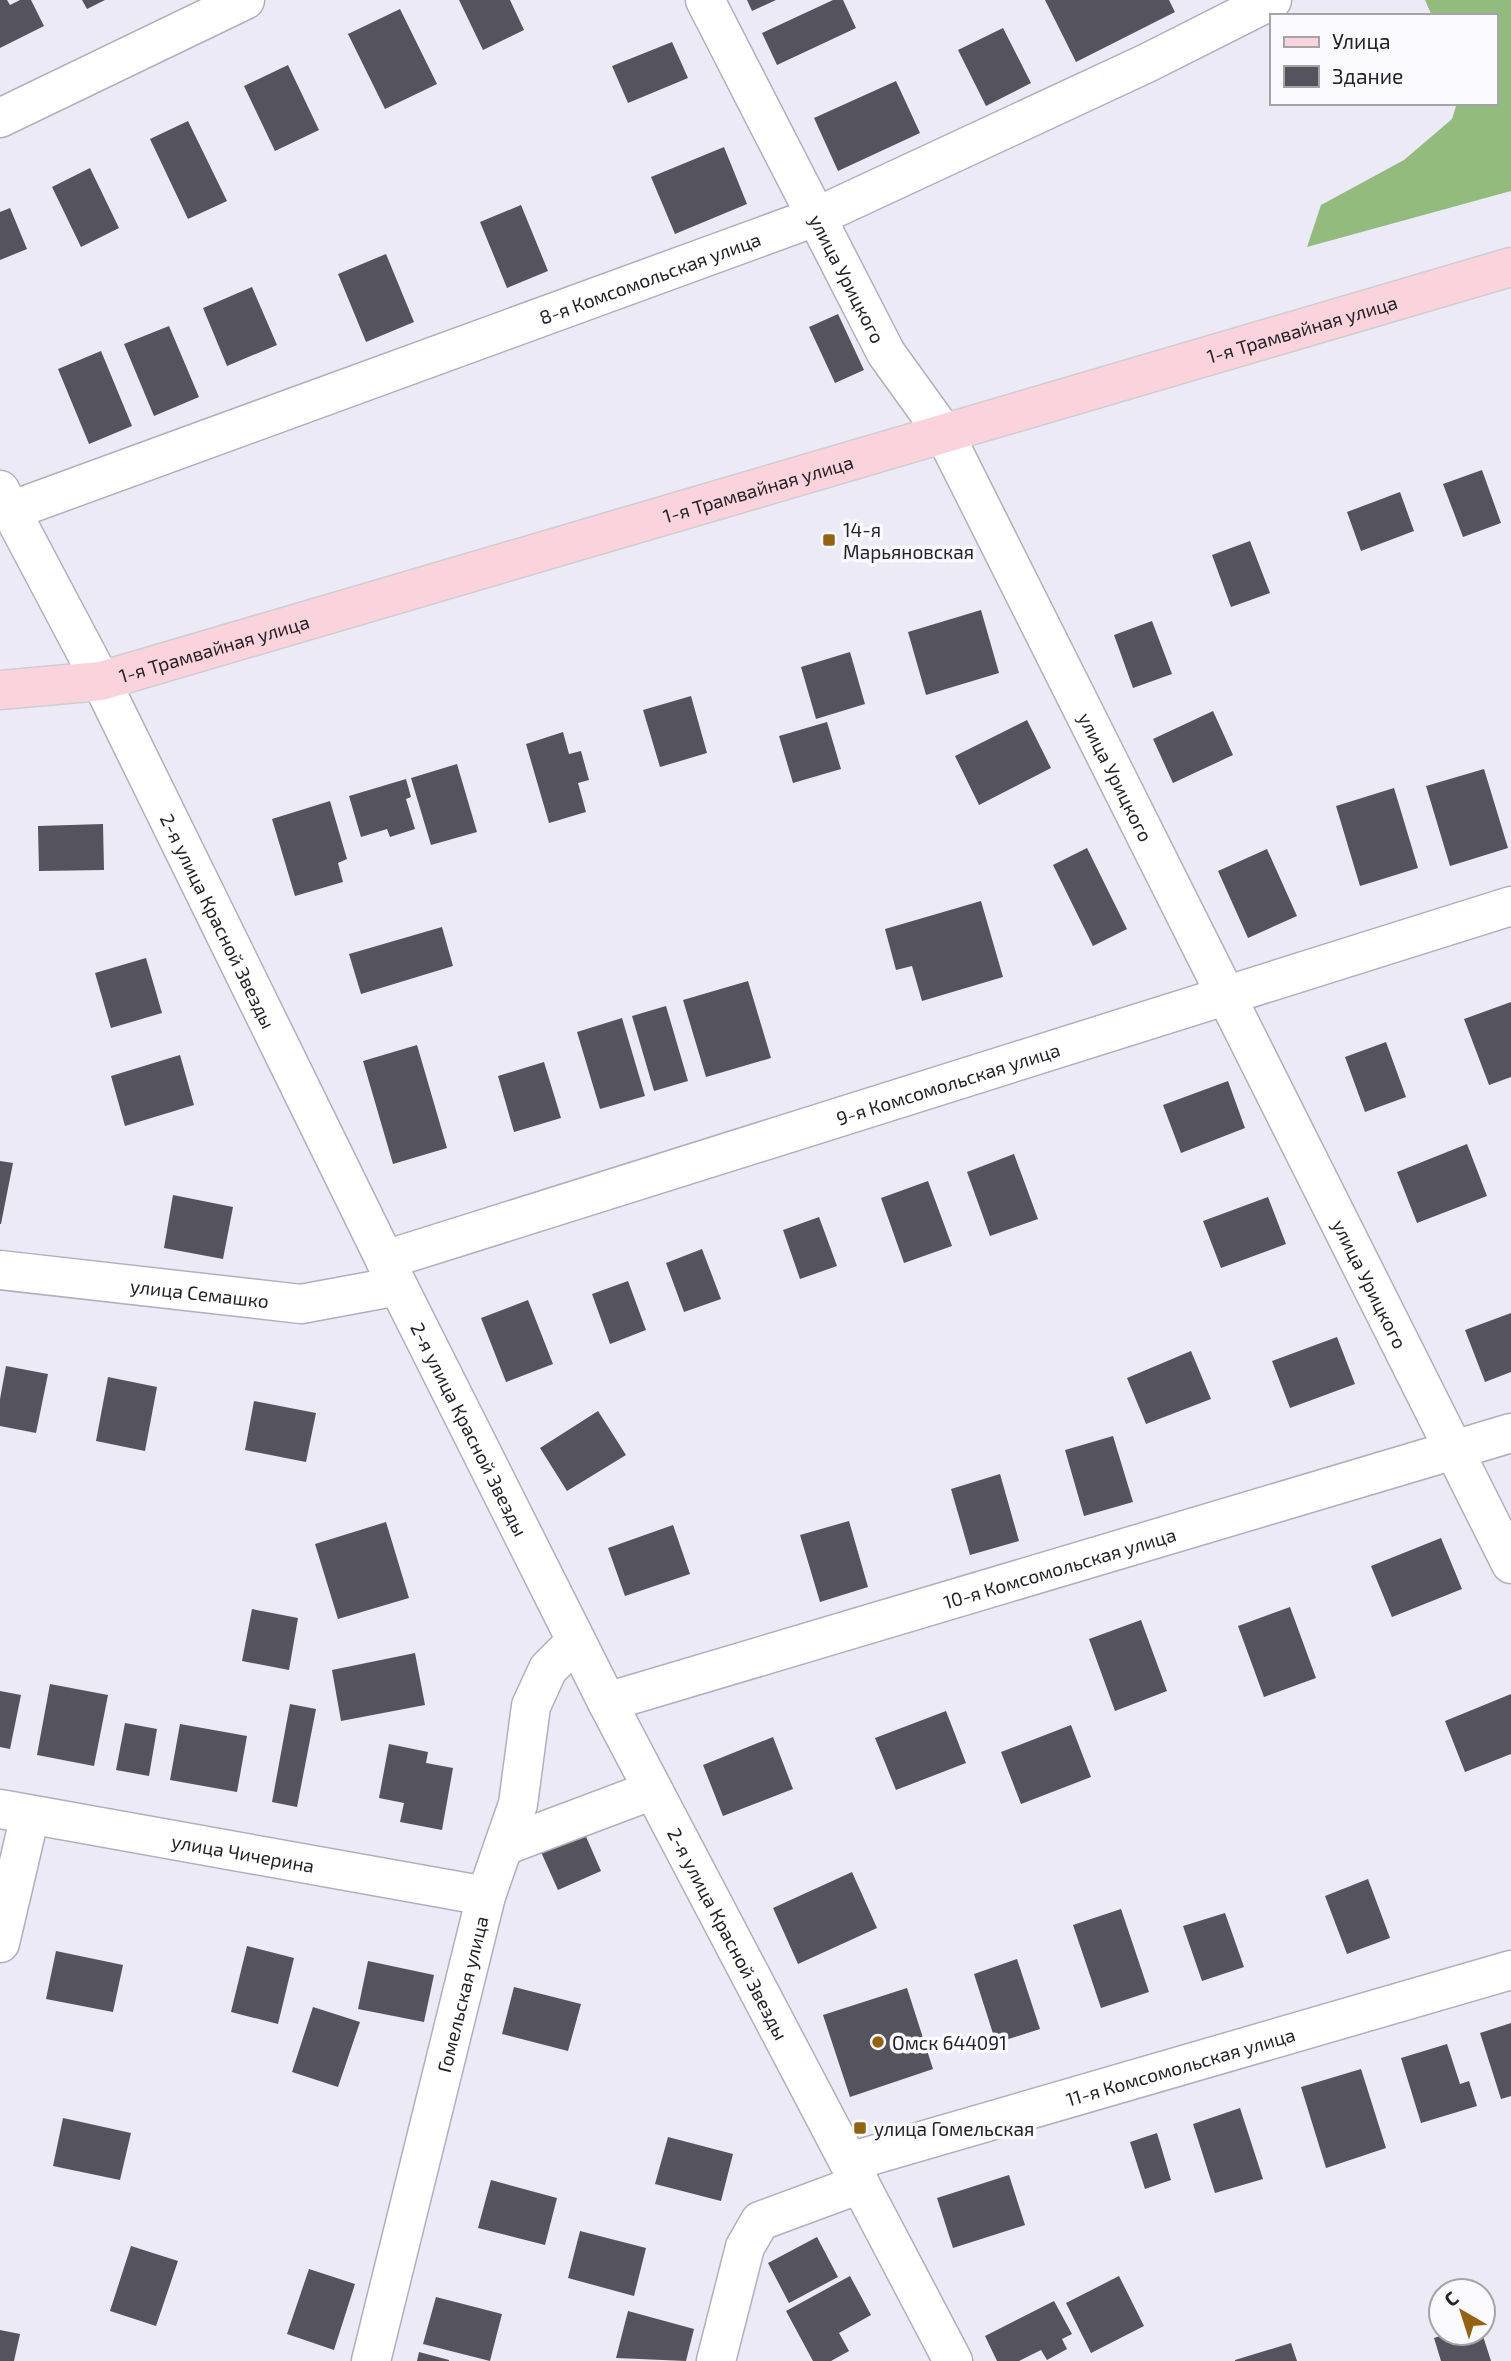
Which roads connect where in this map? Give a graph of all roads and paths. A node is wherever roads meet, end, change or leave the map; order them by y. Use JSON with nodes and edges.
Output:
{"nodes":[{"id":1,"x":245,"y":0,"type":"edge"},
{"id":2,"x":705,"y":0,"type":"edge"},
{"id":3,"x":1272,"y":0,"type":"edge"},
{"id":4,"x":0,"y":118,"type":"edge"},
{"id":5,"x":818,"y":216,"type":"junction"},
{"id":6,"x":1511,"y":267,"type":"edge"},
{"id":7,"x":945,"y":435,"type":"junction"},
{"id":8,"x":5,"y":500,"type":"edge"},
{"id":9,"x":102,"y":681,"type":"junction"},
{"id":10,"x":0,"y":690,"type":"edge"},
{"id":11,"x":1511,"y":906,"type":"edge"},
{"id":12,"x":1224,"y":995,"type":"junction"},
{"id":13,"x":0,"y":1269,"type":"edge"},
{"id":14,"x":392,"y":1273,"type":"junction"},
{"id":15,"x":1511,"y":1433,"type":"edge"},
{"id":16,"x":1457,"y":1450,"type":"junction"},
{"id":17,"x":1511,"y":1564,"type":"edge"},
{"id":18,"x":576,"y":1641,"type":"junction"},
{"id":19,"x":607,"y":1702,"type":"junction"},
{"id":20,"x":653,"y":1790,"type":"junction"},
{"id":21,"x":15,"y":1812,"type":"edge"},
{"id":22,"x":504,"y":1846,"type":"junction"},
{"id":23,"x":486,"y":1896,"type":"junction"},
{"id":24,"x":0,"y":1943,"type":"edge"},
{"id":25,"x":1511,"y":1969,"type":"edge"},
{"id":26,"x":854,"y":2173,"type":"junction"},
{"id":27,"x":371,"y":2361,"type":"edge"},
{"id":28,"x":716,"y":2361,"type":"edge"},
{"id":29,"x":953,"y":2361,"type":"edge"}],
"edges":[{"from":1,"to":4,"type":"street"},
{"from":2,"to":5,"type":"street","name":"улица Урицкого"},
{"from":3,"to":5,"type":"street","name":"8-я Комсомольская улица"},
{"from":5,"to":7,"type":"street","name":"улица Урицкого"},
{"from":5,"to":8,"type":"street","name":"8-я Комсомольская улица"},
{"from":6,"to":7,"type":"main road","name":"1-я Трамвайная улица"},
{"from":7,"to":9,"type":"main road","name":"1-я Трамвайная улица"},
{"from":7,"to":12,"type":"street","name":"улица Урицкого"},
{"from":8,"to":9,"type":"street","name":"2-я улица Красной Звезды"},
{"from":9,"to":10,"type":"main road","name":"1-я Трамвайная улица"},
{"from":9,"to":14,"type":"street","name":"2-я улица Красной Звезды"},
{"from":11,"to":12,"type":"street","name":"9-я Комсомольская улица"},
{"from":12,"to":14,"type":"street","name":"9-я Комсомольская улица"},
{"from":12,"to":16,"type":"street","name":"улица Урицкого"},
{"from":13,"to":14,"type":"street","name":"улица Семашко"},
{"from":14,"to":18,"type":"street","name":"2-я улица Красной Звезды"},
{"from":15,"to":16,"type":"street","name":"10-я Комсомольская улица"},
{"from":16,"to":17,"type":"street","name":"улица Урицкого"},
{"from":16,"to":19,"type":"street","name":"10-я Комсомольская улица"},
{"from":18,"to":19,"type":"street","name":"2-я улица Красной Звезды"},
{"from":18,"to":22,"type":"street","name":"Гомельская улица"},
{"from":19,"to":20,"type":"street","name":"2-я улица Красной Звезды"},
{"from":20,"to":22,"type":"street"},
{"from":20,"to":26,"type":"street","name":"2-я улица Красной Звезды"},
{"from":21,"to":23,"type":"street","name":"улица Чичерина"},
{"from":21,"to":24,"type":"street"},
{"from":22,"to":23,"type":"street","name":"Гомельская улица"},
{"from":23,"to":27,"type":"street","name":"Гомельская улица"},
{"from":25,"to":26,"type":"street","name":"11-я Комсомольская улица"},
{"from":26,"to":28,"type":"street","name":"11-я Комсомольская улица"},
{"from":26,"to":29,"type":"street","name":"2-я улица Красной Звезды"}]}
